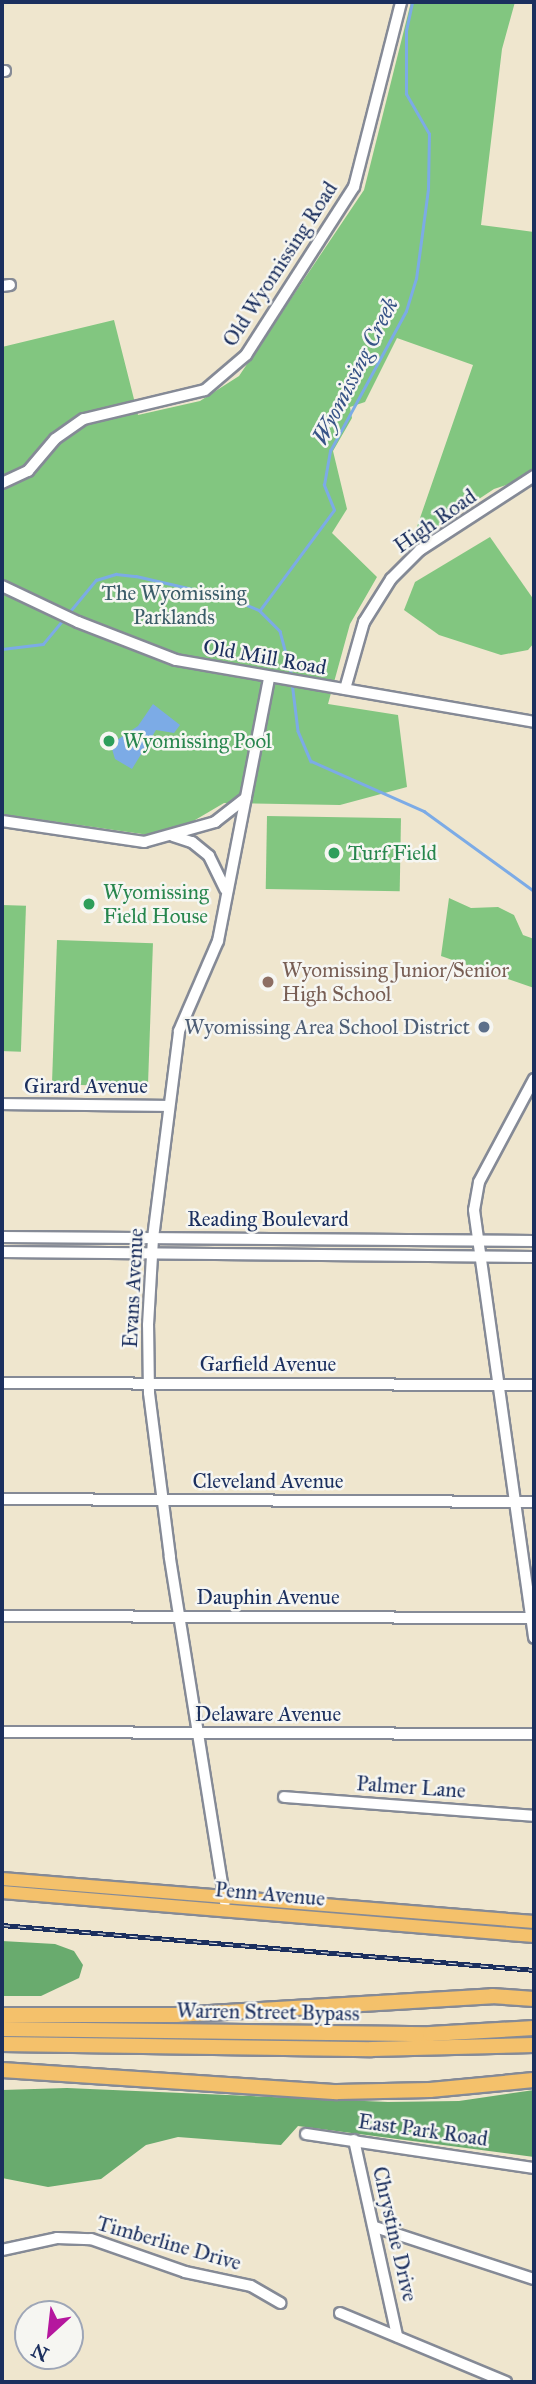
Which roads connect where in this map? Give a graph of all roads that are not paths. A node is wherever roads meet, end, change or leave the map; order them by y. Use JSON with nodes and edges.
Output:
{"nodes":[{"id":1,"x":401,"y":2,"type":"edge"},
{"id":2,"x":534,"y":477,"type":"edge"},
{"id":3,"x":2,"y":483,"type":"edge"},
{"id":4,"x":2,"y":586,"type":"edge"},
{"id":5,"x":269,"y":678,"type":"junction"},
{"id":6,"x":345,"y":689,"type":"junction"},
{"id":7,"x":534,"y":722,"type":"edge"},
{"id":8,"x":246,"y":797,"type":"junction"},
{"id":9,"x":2,"y":821,"type":"edge"},
{"id":10,"x":173,"y":836,"type":"junction"},
{"id":11,"x":226,"y":892,"type":"junction"},
{"id":12,"x":534,"y":1079,"type":"edge"},
{"id":13,"x":2,"y":1104,"type":"edge"},
{"id":14,"x":169,"y":1105,"type":"junction"},
{"id":15,"x":2,"y":1237,"type":"edge"},
{"id":16,"x":153,"y":1238,"type":"junction"},
{"id":17,"x":478,"y":1239,"type":"junction"},
{"id":18,"x":534,"y":1241,"type":"edge"},
{"id":19,"x":2,"y":1252,"type":"edge"},
{"id":20,"x":152,"y":1253,"type":"junction"},
{"id":21,"x":483,"y":1257,"type":"junction"},
{"id":22,"x":534,"y":1257,"type":"edge"},
{"id":23,"x":2,"y":1382,"type":"edge"},
{"id":24,"x":149,"y":1383,"type":"junction"},
{"id":25,"x":502,"y":1385,"type":"junction"},
{"id":26,"x":534,"y":1385,"type":"edge"},
{"id":27,"x":2,"y":1499,"type":"edge"},
{"id":28,"x":163,"y":1500,"type":"junction"},
{"id":29,"x":518,"y":1502,"type":"junction"},
{"id":30,"x":534,"y":1502,"type":"edge"},
{"id":31,"x":2,"y":1616,"type":"edge"},
{"id":32,"x":180,"y":1616,"type":"junction"},
{"id":33,"x":534,"y":1618,"type":"edge"},
{"id":34,"x":534,"y":1638,"type":"edge"},
{"id":35,"x":2,"y":1732,"type":"edge"},
{"id":36,"x":198,"y":1733,"type":"junction"},
{"id":37,"x":534,"y":1734,"type":"edge"},
{"id":38,"x":284,"y":1797,"type":"dead end"},
{"id":39,"x":534,"y":1816,"type":"edge"},
{"id":40,"x":2,"y":1879,"type":"edge"},
{"id":41,"x":2,"y":1892,"type":"edge"},
{"id":42,"x":225,"y":1904,"type":"junction"},
{"id":43,"x":534,"y":1922,"type":"edge"},
{"id":44,"x":534,"y":1936,"type":"edge"},
{"id":45,"x":534,"y":1998,"type":"edge"},
{"id":46,"x":2,"y":2015,"type":"edge"},
{"id":47,"x":534,"y":2028,"type":"edge"},
{"id":48,"x":2,"y":2029,"type":"edge"},
{"id":49,"x":2,"y":2044,"type":"edge"},
{"id":50,"x":534,"y":2045,"type":"edge"},
{"id":51,"x":2,"y":2070,"type":"edge"},
{"id":52,"x":534,"y":2080,"type":"edge"},
{"id":53,"x":306,"y":2134,"type":"dead end"},
{"id":54,"x":354,"y":2140,"type":"junction"},
{"id":55,"x":534,"y":2168,"type":"edge"},
{"id":56,"x":375,"y":2227,"type":"junction"},
{"id":57,"x":2,"y":2250,"type":"edge"},
{"id":58,"x":534,"y":2279,"type":"edge"},
{"id":59,"x":281,"y":2303,"type":"dead end"},
{"id":60,"x":340,"y":2313,"type":"dead end"},
{"id":61,"x":397,"y":2336,"type":"junction"},
{"id":62,"x":506,"y":2382,"type":"edge"}],
"edges":[{"from":1,"to":3,"type":"street","name":"Old Wyomissing Road"},
{"from":2,"to":6,"type":"street","name":"High Road"},
{"from":4,"to":5,"type":"street","name":"Old Mill Road"},
{"from":5,"to":6,"type":"street","name":"Old Mill Road"},
{"from":5,"to":8,"type":"street","name":"Evans Avenue"},
{"from":6,"to":7,"type":"street","name":"Old Mill Road"},
{"from":8,"to":10,"type":"street"},
{"from":8,"to":11,"type":"street","name":"Evans Avenue"},
{"from":9,"to":10,"type":"street"},
{"from":10,"to":11,"type":"street"},
{"from":11,"to":14,"type":"street","name":"Evans Avenue"},
{"from":12,"to":17,"type":"street"},
{"from":13,"to":14,"type":"street","name":"Girard Avenue"},
{"from":14,"to":16,"type":"street","name":"Evans Avenue"},
{"from":15,"to":16,"type":"street","name":"Reading Boulevard"},
{"from":16,"to":17,"type":"street","name":"Reading Boulevard"},
{"from":16,"to":20,"type":"street","name":"Evans Avenue"},
{"from":17,"to":18,"type":"street","name":"Reading Boulevard"},
{"from":17,"to":21,"type":"street"},
{"from":19,"to":20,"type":"street","name":"Reading Boulevard"},
{"from":20,"to":21,"type":"street","name":"Reading Boulevard"},
{"from":20,"to":24,"type":"street","name":"Evans Avenue"},
{"from":21,"to":22,"type":"street","name":"Reading Boulevard"},
{"from":21,"to":25,"type":"street"},
{"from":23,"to":24,"type":"street","name":"Garfield Avenue"},
{"from":24,"to":25,"type":"street","name":"Garfield Avenue"},
{"from":24,"to":28,"type":"street","name":"Evans Avenue"},
{"from":25,"to":26,"type":"street","name":"Garfield Avenue"},
{"from":25,"to":29,"type":"street"},
{"from":27,"to":28,"type":"street","name":"Cleveland Avenue"},
{"from":28,"to":29,"type":"street","name":"Cleveland Avenue"},
{"from":28,"to":32,"type":"street","name":"Evans Avenue"},
{"from":29,"to":30,"type":"street","name":"Cleveland Avenue"},
{"from":29,"to":33,"type":"street"},
{"from":31,"to":32,"type":"street","name":"Dauphin Avenue"},
{"from":32,"to":33,"type":"street","name":"Dauphin Avenue"},
{"from":32,"to":36,"type":"street","name":"Evans Avenue"},
{"from":33,"to":34,"type":"street"},
{"from":35,"to":36,"type":"street","name":"Delaware Avenue"},
{"from":36,"to":37,"type":"street","name":"Delaware Avenue"},
{"from":36,"to":42,"type":"street","name":"Evans Avenue"},
{"from":38,"to":39,"type":"street","name":"Palmer Lane"},
{"from":40,"to":42,"type":"main road","name":"Penn Avenue"},
{"from":41,"to":42,"type":"main road","name":"Penn Avenue"},
{"from":42,"to":43,"type":"main road","name":"Penn Avenue"},
{"from":42,"to":44,"type":"main road","name":"Penn Avenue"},
{"from":45,"to":46,"type":"highway"},
{"from":47,"to":48,"type":"highway","name":"Warren Street Bypass"},
{"from":49,"to":50,"type":"highway","name":"Warren Street Bypass"},
{"from":51,"to":52,"type":"highway"},
{"from":53,"to":54,"type":"street","name":"East Park Road"},
{"from":54,"to":55,"type":"street","name":"East Park Road"},
{"from":54,"to":56,"type":"street","name":"Chrystine Drive"},
{"from":56,"to":58,"type":"street"},
{"from":56,"to":61,"type":"street","name":"Chrystine Drive"},
{"from":57,"to":59,"type":"street","name":"Timberline Drive"},
{"from":60,"to":61,"type":"street"},
{"from":61,"to":62,"type":"street"}]}
